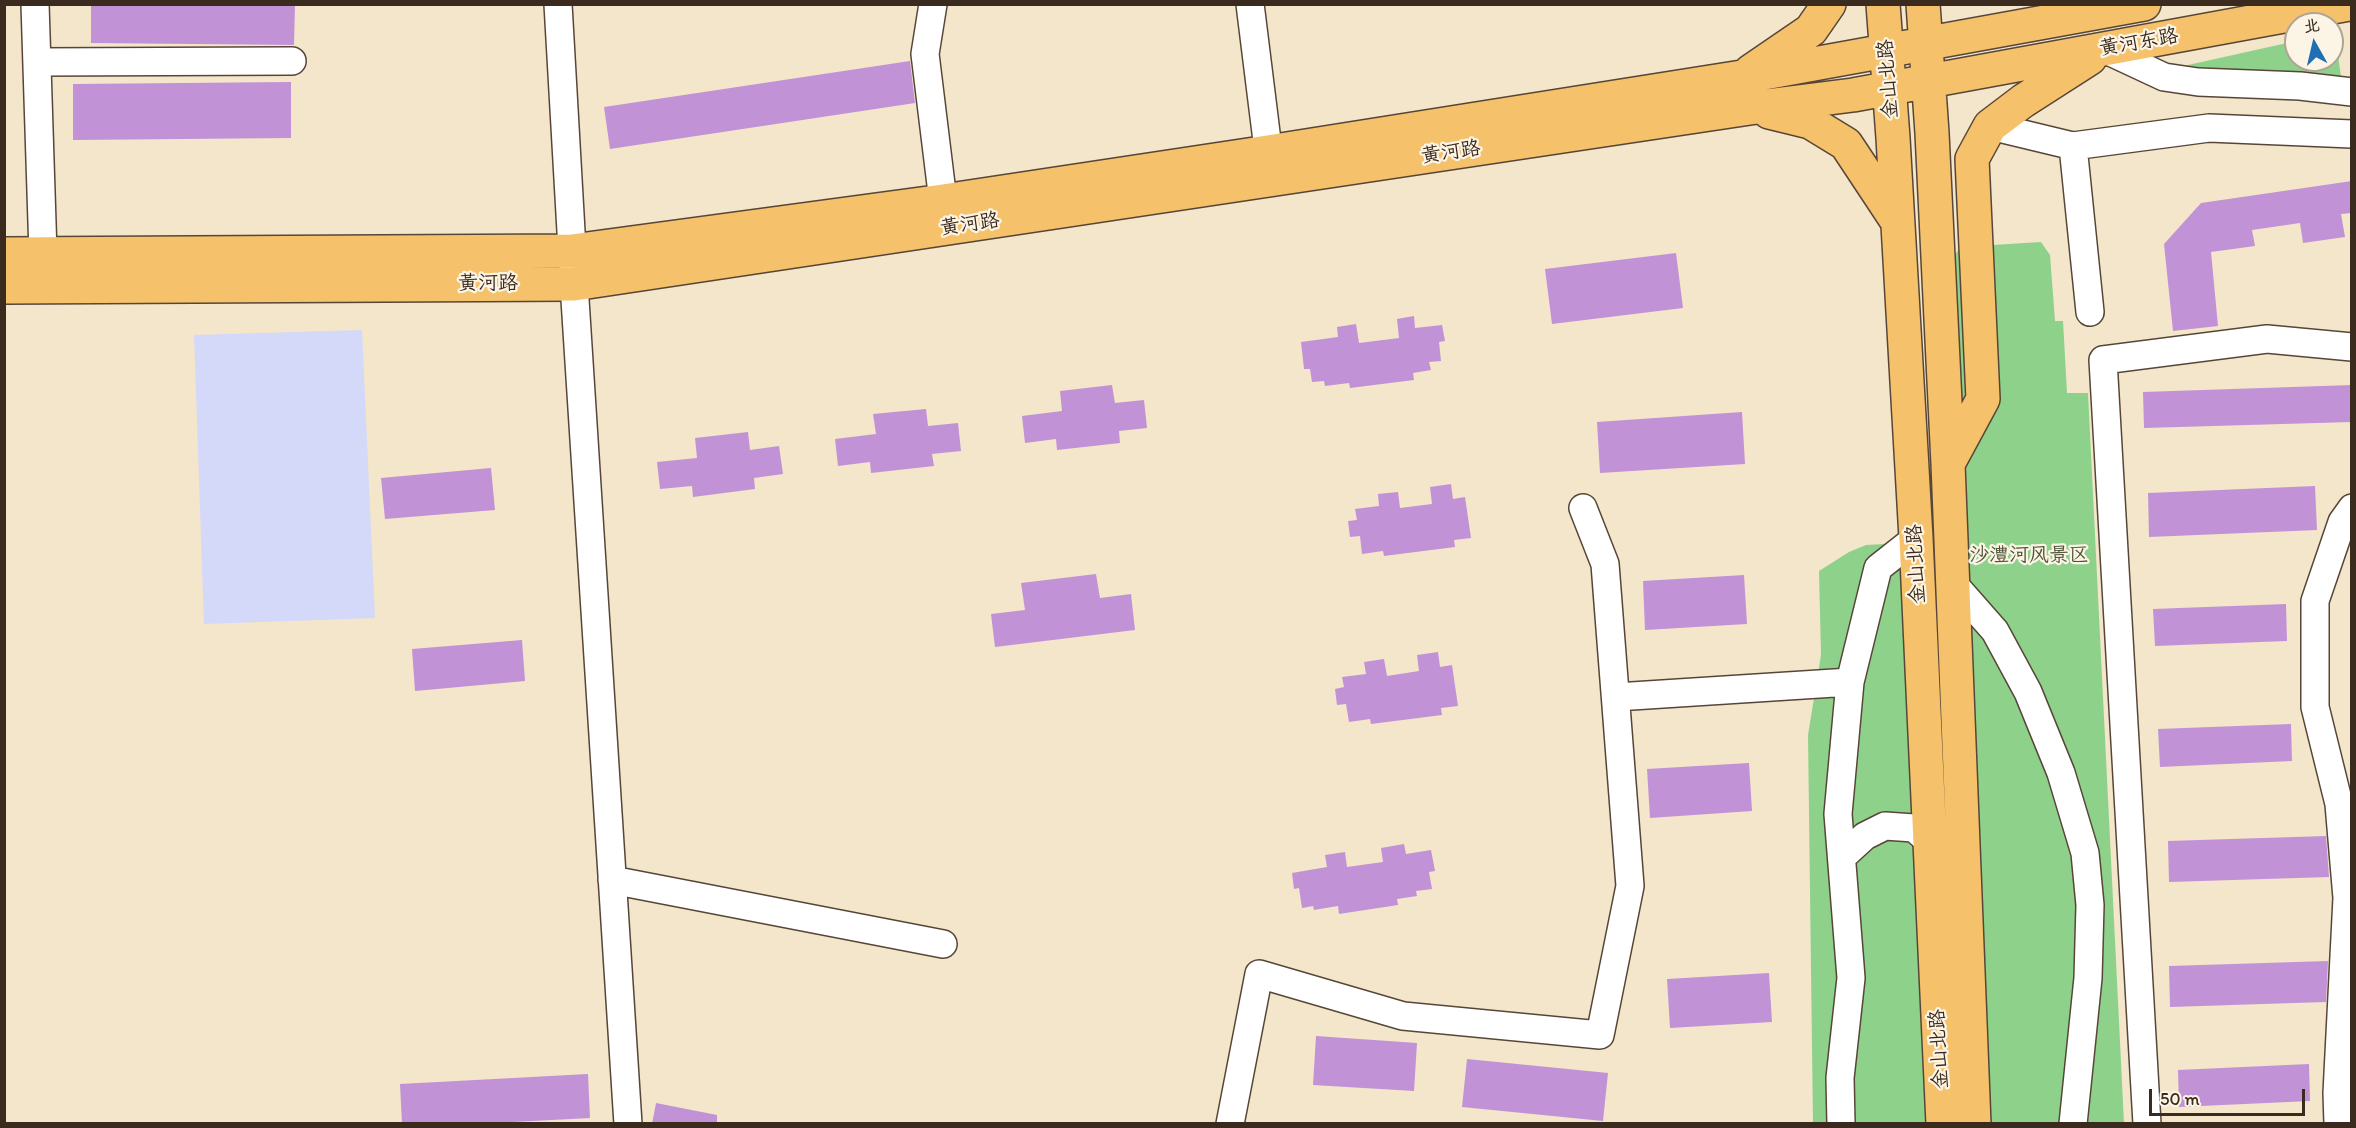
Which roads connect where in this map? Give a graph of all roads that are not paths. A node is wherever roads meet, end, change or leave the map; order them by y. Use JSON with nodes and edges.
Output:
{"nodes":[{"id":1,"x":35,"y":4,"type":"edge"},
{"id":2,"x":558,"y":4,"type":"edge"},
{"id":3,"x":933,"y":4,"type":"edge"},
{"id":4,"x":1250,"y":4,"type":"edge"},
{"id":5,"x":1829,"y":4,"type":"edge"},
{"id":6,"x":1883,"y":4,"type":"edge"},
{"id":7,"x":1923,"y":4,"type":"edge"},
{"id":8,"x":2063,"y":4,"type":"edge"},
{"id":9,"x":2144,"y":4,"type":"edge"},
{"id":10,"x":2349,"y":4,"type":"edge"},
{"id":11,"x":2106,"y":8,"type":"edge"},
{"id":12,"x":1926,"y":45,"type":"junction"},
{"id":13,"x":2103,"y":49,"type":"junction"},
{"id":14,"x":1887,"y":51,"type":"junction"},
{"id":15,"x":292,"y":61,"type":"dead end"},
{"id":16,"x":37,"y":62,"type":"junction"},
{"id":17,"x":1742,"y":77,"type":"junction"},
{"id":18,"x":1929,"y":81,"type":"junction"},
{"id":19,"x":1890,"y":89,"type":"junction"},
{"id":20,"x":2352,"y":92,"type":"edge"},
{"id":21,"x":1750,"y":108,"type":"junction"},
{"id":22,"x":1990,"y":126,"type":"junction"},
{"id":23,"x":2352,"y":134,"type":"edge"},
{"id":24,"x":2073,"y":146,"type":"junction"},
{"id":25,"x":1270,"y":165,"type":"junction"},
{"id":26,"x":943,"y":201,"type":"junction"},
{"id":27,"x":1897,"y":221,"type":"junction"},
{"id":28,"x":572,"y":251,"type":"junction"},
{"id":29,"x":4,"y":254,"type":"edge"},
{"id":30,"x":43,"y":254,"type":"junction"},
{"id":31,"x":574,"y":284,"type":"junction"},
{"id":32,"x":4,"y":287,"type":"edge"},
{"id":33,"x":2090,"y":312,"type":"dead end"},
{"id":34,"x":2352,"y":347,"type":"edge"},
{"id":35,"x":1948,"y":464,"type":"junction"},
{"id":36,"x":1583,"y":508,"type":"dead end"},
{"id":37,"x":2352,"y":508,"type":"edge"},
{"id":38,"x":1916,"y":538,"type":"junction"},
{"id":39,"x":1951,"y":581,"type":"junction"},
{"id":40,"x":1850,"y":682,"type":"junction"},
{"id":41,"x":1616,"y":697,"type":"junction"},
{"id":42,"x":1930,"y":842,"type":"junction"},
{"id":43,"x":1842,"y":858,"type":"junction"},
{"id":44,"x":612,"y":880,"type":"junction"},
{"id":45,"x":944,"y":944,"type":"dead end"},
{"id":46,"x":628,"y":1124,"type":"edge"},
{"id":47,"x":1230,"y":1124,"type":"edge"},
{"id":48,"x":1840,"y":1124,"type":"edge"},
{"id":49,"x":1943,"y":1124,"type":"edge"},
{"id":50,"x":1974,"y":1124,"type":"edge"},
{"id":51,"x":2073,"y":1124,"type":"edge"},
{"id":52,"x":2147,"y":1124,"type":"edge"},
{"id":53,"x":2338,"y":1124,"type":"edge"}],
"edges":[{"from":1,"to":16,"type":"street"},
{"from":2,"to":28,"type":"street"},
{"from":3,"to":26,"type":"street"},
{"from":4,"to":25,"type":"street"},
{"from":5,"to":17,"type":"main road"},
{"from":6,"to":14,"type":"main road","name":"金山北路"},
{"from":7,"to":12,"type":"main road","name":"金山北路"},
{"from":8,"to":11,"type":"main road"},
{"from":9,"to":11,"type":"main road","name":"黄河东路"},
{"from":10,"to":13,"type":"main road","name":"黄河东路"},
{"from":11,"to":12,"type":"main road","name":"黄河东路"},
{"from":12,"to":14,"type":"main road","name":"黄河路"},
{"from":12,"to":18,"type":"main road","name":"金山北路"},
{"from":13,"to":18,"type":"main road","name":"黄河东路"},
{"from":13,"to":20,"type":"street"},
{"from":13,"to":22,"type":"main road"},
{"from":14,"to":17,"type":"main road","name":"黄河路"},
{"from":14,"to":19,"type":"main road","name":"金山北路"},
{"from":15,"to":16,"type":"street"},
{"from":16,"to":30,"type":"street"},
{"from":17,"to":25,"type":"main road","name":"黄河路"},
{"from":18,"to":19,"type":"main road","name":"黄河路"},
{"from":18,"to":35,"type":"main road","name":"金山北路"},
{"from":19,"to":21,"type":"main road","name":"黄河路"},
{"from":19,"to":27,"type":"main road","name":"金山北路"},
{"from":21,"to":25,"type":"main road","name":"黄河路"},
{"from":21,"to":27,"type":"main road"},
{"from":22,"to":24,"type":"street"},
{"from":22,"to":35,"type":"main road"},
{"from":23,"to":24,"type":"street"},
{"from":24,"to":33,"type":"street"},
{"from":25,"to":26,"type":"main road","name":"黄河路"},
{"from":25,"to":31,"type":"main road","name":"黄河路"},
{"from":26,"to":28,"type":"main road","name":"黄河路"},
{"from":27,"to":38,"type":"main road","name":"金山北路"},
{"from":28,"to":30,"type":"main road","name":"黄河路"},
{"from":28,"to":31,"type":"street"},
{"from":29,"to":30,"type":"main road","name":"黄河路"},
{"from":31,"to":32,"type":"main road","name":"黄河路"},
{"from":31,"to":44,"type":"street"},
{"from":34,"to":52,"type":"street"},
{"from":35,"to":39,"type":"main road","name":"金山北路"},
{"from":36,"to":41,"type":"street"},
{"from":37,"to":53,"type":"street"},
{"from":38,"to":40,"type":"street"},
{"from":38,"to":42,"type":"main road","name":"金山北路"},
{"from":39,"to":50,"type":"main road","name":"金山北路"},
{"from":39,"to":51,"type":"street"},
{"from":40,"to":41,"type":"street"},
{"from":40,"to":43,"type":"street"},
{"from":41,"to":47,"type":"street"},
{"from":42,"to":43,"type":"street"},
{"from":42,"to":49,"type":"main road","name":"金山北路"},
{"from":43,"to":48,"type":"street"},
{"from":44,"to":45,"type":"street"},
{"from":44,"to":46,"type":"street"}]}
